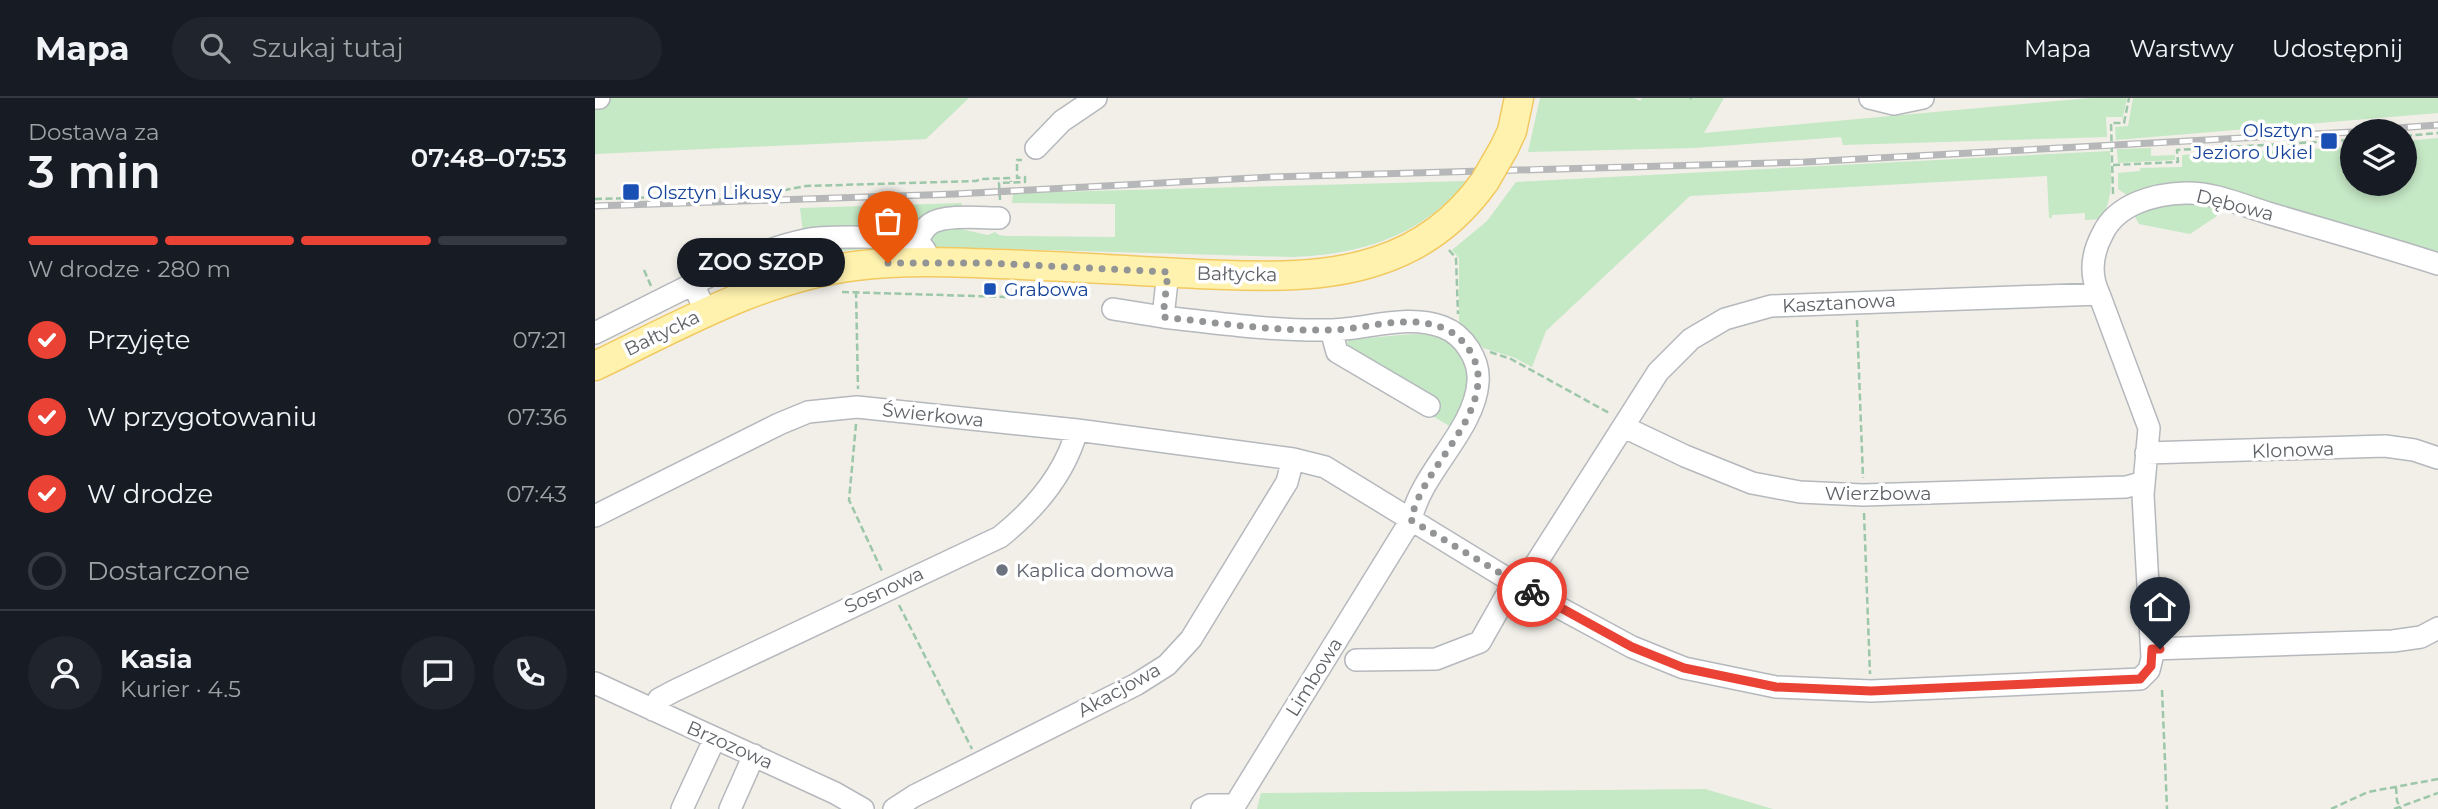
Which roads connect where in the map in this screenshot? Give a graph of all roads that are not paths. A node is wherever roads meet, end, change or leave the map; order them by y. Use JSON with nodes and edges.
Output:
{"nodes":[{"id":1,"x":1519,"y":98,"type":"edge"},
{"id":2,"x":1870,"y":98,"type":"edge"},
{"id":3,"x":1923,"y":98,"type":"edge"},
{"id":4,"x":1083,"y":101,"type":"edge"},
{"id":5,"x":1031,"y":154,"type":"road end"},
{"id":6,"x":997,"y":209,"type":"road end"},
{"id":7,"x":923,"y":252,"type":"junction"},
{"id":8,"x":2438,"y":264,"type":"edge"},
{"id":9,"x":1168,"y":272,"type":"junction"},
{"id":10,"x":693,"y":284,"type":"junction"},
{"id":11,"x":2099,"y":294,"type":"junction"},
{"id":12,"x":1113,"y":309,"type":"dead end"},
{"id":13,"x":706,"y":312,"type":"junction"},
{"id":14,"x":1163,"y":317,"type":"junction"},
{"id":15,"x":1331,"y":330,"type":"junction"},
{"id":16,"x":595,"y":333,"type":"edge"},
{"id":17,"x":595,"y":366,"type":"edge"},
{"id":18,"x":1429,"y":406,"type":"dead end"},
{"id":19,"x":1625,"y":425,"type":"junction"},
{"id":20,"x":1077,"y":430,"type":"junction"},
{"id":21,"x":2147,"y":453,"type":"junction"},
{"id":22,"x":2438,"y":458,"type":"edge"},
{"id":23,"x":1293,"y":459,"type":"junction"},
{"id":24,"x":2144,"y":482,"type":"junction"},
{"id":25,"x":595,"y":516,"type":"edge"},
{"id":26,"x":1411,"y":520,"type":"junction"},
{"id":27,"x":1518,"y":584,"type":"junction"},
{"id":28,"x":2438,"y":628,"type":"edge"},
{"id":29,"x":2152,"y":649,"type":"junction"},
{"id":30,"x":1356,"y":660,"type":"dead end"},
{"id":31,"x":595,"y":683,"type":"edge"},
{"id":32,"x":653,"y":710,"type":"junction"},
{"id":33,"x":715,"y":738,"type":"junction"},
{"id":34,"x":754,"y":755,"type":"junction"},
{"id":35,"x":1235,"y":807,"type":"edge"},
{"id":36,"x":682,"y":809,"type":"edge"},
{"id":37,"x":730,"y":809,"type":"edge"},
{"id":38,"x":863,"y":809,"type":"edge"},
{"id":39,"x":894,"y":809,"type":"edge"},
{"id":40,"x":1202,"y":809,"type":"edge"}],
"edges":[{"from":1,"to":9,"type":"main road","name":"Bałtycka","bridge":true},
{"from":2,"to":3,"type":"street"},
{"from":4,"to":5,"type":"street"},
{"from":6,"to":7,"type":"street"},
{"from":7,"to":9,"type":"main road","name":"Bałtycka"},
{"from":7,"to":10,"type":"street"},
{"from":7,"to":13,"type":"main road","name":"Bałtycka"},
{"from":8,"to":11,"type":"street","name":"Dębowa"},
{"from":9,"to":14,"type":"street"},
{"from":10,"to":13,"type":"street"},
{"from":10,"to":16,"type":"street"},
{"from":11,"to":19,"type":"street","name":"Kasztanowa"},
{"from":11,"to":21,"type":"street"},
{"from":12,"to":14,"type":"street"},
{"from":13,"to":17,"type":"main road","name":"Bałtycka"},
{"from":14,"to":15,"type":"street"},
{"from":15,"to":18,"type":"street"},
{"from":15,"to":26,"type":"street"},
{"from":19,"to":24,"type":"street","name":"Wierzbowa"},
{"from":19,"to":27,"type":"street","name":"Kasztanowa"},
{"from":20,"to":23,"type":"street","name":"Świerkowa"},
{"from":20,"to":25,"type":"street","name":"Świerkowa"},
{"from":20,"to":32,"type":"street","name":"Sosnowa"},
{"from":21,"to":22,"type":"street","name":"Klonowa"},
{"from":21,"to":24,"type":"street"},
{"from":23,"to":26,"type":"street"},
{"from":23,"to":39,"type":"street","name":"Akacjowa"},
{"from":24,"to":29,"type":"street"},
{"from":26,"to":27,"type":"street"},
{"from":26,"to":35,"type":"street","name":"Limbowa"},
{"from":27,"to":29,"type":"street"},
{"from":27,"to":30,"type":"street","name":"Kasztanowa"},
{"from":28,"to":29,"type":"street"},
{"from":31,"to":32,"type":"street","name":"Brzozowa"},
{"from":32,"to":33,"type":"street","name":"Brzozowa"},
{"from":33,"to":34,"type":"street","name":"Brzozowa"},
{"from":33,"to":36,"type":"street"},
{"from":34,"to":37,"type":"street"},
{"from":34,"to":38,"type":"street","name":"Brzozowa"},
{"from":35,"to":40,"type":"street","name":"Limbowa"}]}
